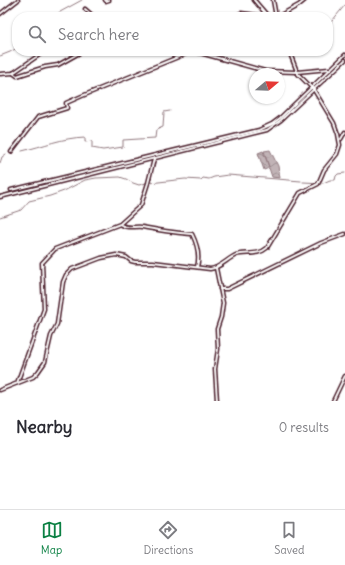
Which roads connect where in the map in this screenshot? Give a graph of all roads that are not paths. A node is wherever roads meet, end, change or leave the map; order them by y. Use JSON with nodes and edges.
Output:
{"nodes":[{"id":1,"x":18,"y":0,"type":"edge"},
{"id":2,"x":254,"y":0,"type":"edge"},
{"id":3,"x":273,"y":0,"type":"edge"},
{"id":4,"x":305,"y":0,"type":"edge"},
{"id":5,"x":85,"y":9,"type":"dead end"},
{"id":6,"x":88,"y":12,"type":"edge"},
{"id":7,"x":264,"y":12,"type":"edge"},
{"id":8,"x":275,"y":12,"type":"edge"},
{"id":9,"x":286,"y":12,"type":"edge"},
{"id":10,"x":0,"y":14,"type":"edge"},
{"id":11,"x":345,"y":55,"type":"edge"},
{"id":12,"x":38,"y":56,"type":"edge"},
{"id":13,"x":74,"y":56,"type":"edge"},
{"id":14,"x":181,"y":56,"type":"edge"},
{"id":15,"x":211,"y":56,"type":"edge"},
{"id":16,"x":291,"y":56,"type":"edge"},
{"id":17,"x":345,"y":60,"type":"edge"},
{"id":18,"x":330,"y":69,"type":"junction"},
{"id":19,"x":297,"y":72,"type":"junction"},
{"id":20,"x":13,"y":73,"type":"junction"},
{"id":21,"x":0,"y":74,"type":"edge"},
{"id":22,"x":311,"y":88,"type":"junction"},
{"id":23,"x":314,"y":90,"type":"junction"},
{"id":24,"x":345,"y":132,"type":"edge"},
{"id":25,"x":340,"y":140,"type":"junction"},
{"id":26,"x":11,"y":152,"type":"dead end"},
{"id":27,"x":154,"y":159,"type":"junction"},
{"id":28,"x":11,"y":190,"type":"dead end"},
{"id":29,"x":0,"y":197,"type":"edge"},
{"id":30,"x":120,"y":224,"type":"junction"},
{"id":31,"x":345,"y":234,"type":"edge"},
{"id":32,"x":197,"y":267,"type":"junction"},
{"id":33,"x":216,"y":268,"type":"junction"},
{"id":34,"x":220,"y":289,"type":"junction"},
{"id":35,"x":345,"y":376,"type":"edge"},
{"id":36,"x":17,"y":384,"type":"junction"},
{"id":37,"x":0,"y":390,"type":"edge"},
{"id":38,"x":217,"y":401,"type":"edge"},
{"id":39,"x":333,"y":401,"type":"edge"}],
"edges":[{"from":1,"to":10,"type":"street"},
{"from":2,"to":7,"type":"street"},
{"from":3,"to":8,"type":"street"},
{"from":4,"to":9,"type":"street"},
{"from":5,"to":6,"type":"street"},
{"from":11,"to":18,"type":"street"},
{"from":12,"to":20,"type":"street"},
{"from":13,"to":20,"type":"street"},
{"from":14,"to":26,"type":"street"},
{"from":15,"to":19,"type":"street"},
{"from":16,"to":19,"type":"street"},
{"from":17,"to":23,"type":"street"},
{"from":18,"to":19,"type":"street"},
{"from":18,"to":22,"type":"street"},
{"from":19,"to":22,"type":"street"},
{"from":20,"to":21,"type":"street"},
{"from":22,"to":23,"type":"street"},
{"from":22,"to":28,"type":"street"},
{"from":23,"to":25,"type":"street"},
{"from":23,"to":27,"type":"street"},
{"from":24,"to":25,"type":"street"},
{"from":25,"to":33,"type":"street"},
{"from":27,"to":29,"type":"street"},
{"from":27,"to":30,"type":"street"},
{"from":30,"to":32,"type":"street"},
{"from":30,"to":36,"type":"street"},
{"from":31,"to":34,"type":"street"},
{"from":32,"to":33,"type":"street"},
{"from":32,"to":36,"type":"street"},
{"from":33,"to":34,"type":"street"},
{"from":34,"to":38,"type":"street"},
{"from":35,"to":39,"type":"street"},
{"from":36,"to":37,"type":"street"}]}
